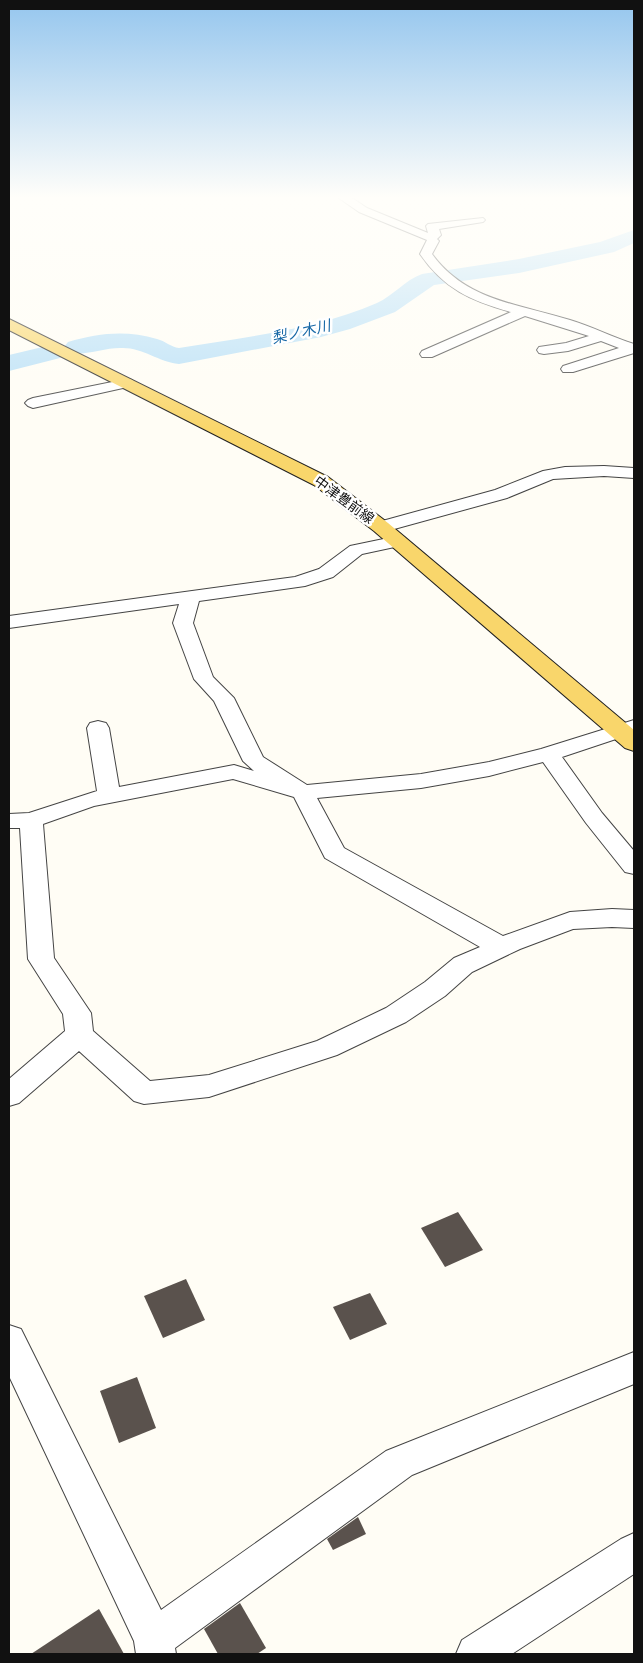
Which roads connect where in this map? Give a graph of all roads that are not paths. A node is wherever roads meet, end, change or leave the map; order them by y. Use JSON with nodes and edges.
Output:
{"nodes":[{"id":1,"x":441,"y":274,"type":"edge"},
{"id":2,"x":524,"y":311,"type":"junction"},
{"id":3,"x":9,"y":324,"type":"edge"},
{"id":4,"x":604,"y":336,"type":"junction"},
{"id":5,"x":633,"y":349,"type":"edge"},
{"id":6,"x":544,"y":350,"type":"dead end"},
{"id":7,"x":428,"y":354,"type":"dead end"},
{"id":8,"x":568,"y":369,"type":"dead end"},
{"id":9,"x":127,"y":383,"type":"junction"},
{"id":10,"x":33,"y":403,"type":"dead end"},
{"id":11,"x":634,"y":474,"type":"edge"},
{"id":12,"x":389,"y":534,"type":"junction"},
{"id":13,"x":191,"y":597,"type":"junction"},
{"id":14,"x":9,"y":622,"type":"edge"},
{"id":15,"x":98,"y":728,"type":"dead end"},
{"id":16,"x":630,"y":733,"type":"edge"},
{"id":17,"x":549,"y":754,"type":"junction"},
{"id":18,"x":303,"y":792,"type":"junction"},
{"id":19,"x":109,"y":797,"type":"junction"},
{"id":20,"x":20,"y":821,"type":"edge"},
{"id":21,"x":634,"y":866,"type":"edge"},
{"id":22,"x":634,"y":920,"type":"edge"},
{"id":23,"x":502,"y":947,"type":"junction"},
{"id":24,"x":80,"y":1035,"type":"junction"},
{"id":25,"x":9,"y":1095,"type":"edge"},
{"id":26,"x":13,"y":1360,"type":"edge"},
{"id":27,"x":634,"y":1368,"type":"edge"},
{"id":28,"x":634,"y":1552,"type":"edge"},
{"id":29,"x":155,"y":1647,"type":"edge"},
{"id":30,"x":476,"y":1654,"type":"edge"}],
"edges":[{"from":1,"to":2,"type":"street"},
{"from":2,"to":4,"type":"street"},
{"from":2,"to":7,"type":"street"},
{"from":3,"to":9,"type":"main road","name":"中津豊前線"},
{"from":4,"to":5,"type":"street"},
{"from":4,"to":6,"type":"street"},
{"from":5,"to":8,"type":"street"},
{"from":9,"to":10,"type":"street"},
{"from":9,"to":12,"type":"main road","name":"中津豊前線"},
{"from":11,"to":12,"type":"street"},
{"from":12,"to":13,"type":"street"},
{"from":12,"to":16,"type":"main road","name":"中津豊前線"},
{"from":13,"to":14,"type":"street"},
{"from":13,"to":18,"type":"street"},
{"from":15,"to":19,"type":"street"},
{"from":16,"to":17,"type":"street"},
{"from":17,"to":18,"type":"street"},
{"from":17,"to":21,"type":"street"},
{"from":18,"to":19,"type":"street"},
{"from":18,"to":23,"type":"street"},
{"from":19,"to":20,"type":"street"},
{"from":20,"to":24,"type":"street"},
{"from":22,"to":23,"type":"street"},
{"from":23,"to":24,"type":"street"},
{"from":24,"to":25,"type":"street"},
{"from":26,"to":29,"type":"street"},
{"from":27,"to":29,"type":"street"},
{"from":28,"to":30,"type":"street"}]}
